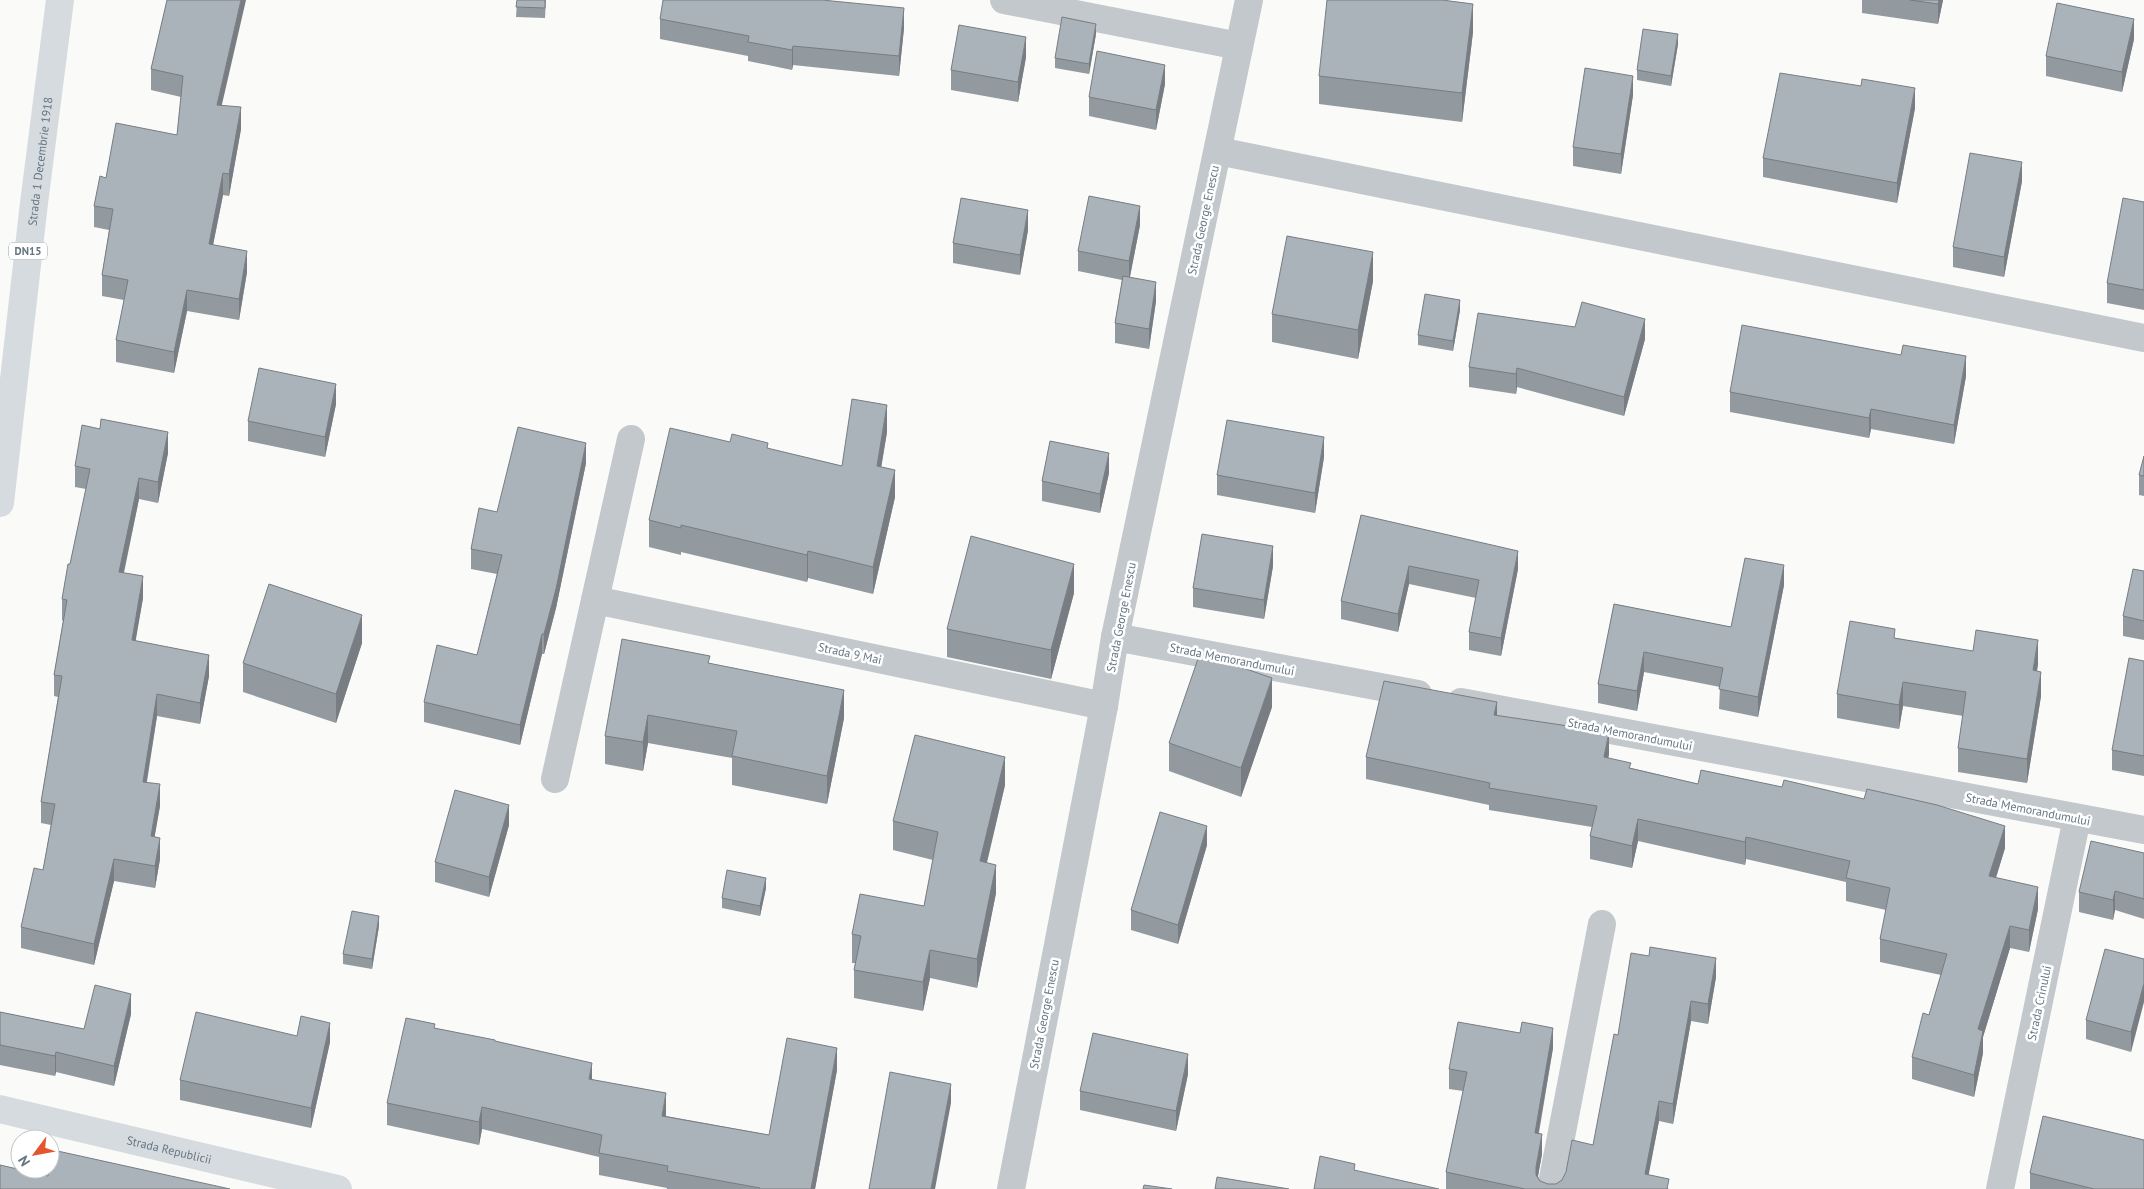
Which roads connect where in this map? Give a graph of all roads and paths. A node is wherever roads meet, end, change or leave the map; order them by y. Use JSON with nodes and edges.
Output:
{"nodes":[{"id":1,"x":60,"y":0,"type":"edge"},
{"id":2,"x":1004,"y":0,"type":"edge"},
{"id":3,"x":1249,"y":0,"type":"edge"},
{"id":4,"x":1239,"y":46,"type":"junction"},
{"id":5,"x":1218,"y":151,"type":"junction"},
{"id":6,"x":2144,"y":338,"type":"edge"},
{"id":7,"x":631,"y":440,"type":"dead end"},
{"id":8,"x":0,"y":503,"type":"edge"},
{"id":9,"x":595,"y":600,"type":"junction"},
{"id":10,"x":1115,"y":637,"type":"junction"},
{"id":11,"x":1104,"y":706,"type":"junction"},
{"id":12,"x":555,"y":779,"type":"dead end"},
{"id":13,"x":2077,"y":818,"type":"junction"},
{"id":14,"x":2144,"y":830,"type":"edge"},
{"id":15,"x":1602,"y":924,"type":"dead end"},
{"id":16,"x":0,"y":1110,"type":"edge"},
{"id":17,"x":338,"y":1189,"type":"edge"},
{"id":18,"x":1011,"y":1189,"type":"edge"},
{"id":19,"x":1551,"y":1189,"type":"edge"},
{"id":20,"x":2000,"y":1189,"type":"edge"}],
"edges":[{"from":1,"to":8,"type":"main road","name":"Strada 1 Decembrie 1918","number":"DN15"},
{"from":2,"to":4,"type":"street"},
{"from":3,"to":4,"type":"street","name":"Strada George Enescu"},
{"from":4,"to":5,"type":"street","name":"Strada George Enescu"},
{"from":5,"to":6,"type":"street"},
{"from":5,"to":10,"type":"street","name":"Strada George Enescu"},
{"from":7,"to":9,"type":"street"},
{"from":9,"to":11,"type":"street","name":"Strada 9 Mai"},
{"from":9,"to":12,"type":"street"},
{"from":10,"to":11,"type":"street","name":"Strada George Enescu"},
{"from":10,"to":13,"type":"street","name":"Strada Memorandumului"},
{"from":11,"to":18,"type":"street","name":"Strada George Enescu"},
{"from":13,"to":14,"type":"street","name":"Strada Memorandumului"},
{"from":13,"to":20,"type":"street","name":"Strada Crinului"},
{"from":15,"to":19,"type":"street"},
{"from":16,"to":17,"type":"main road","name":"Strada Republicii"}]}
